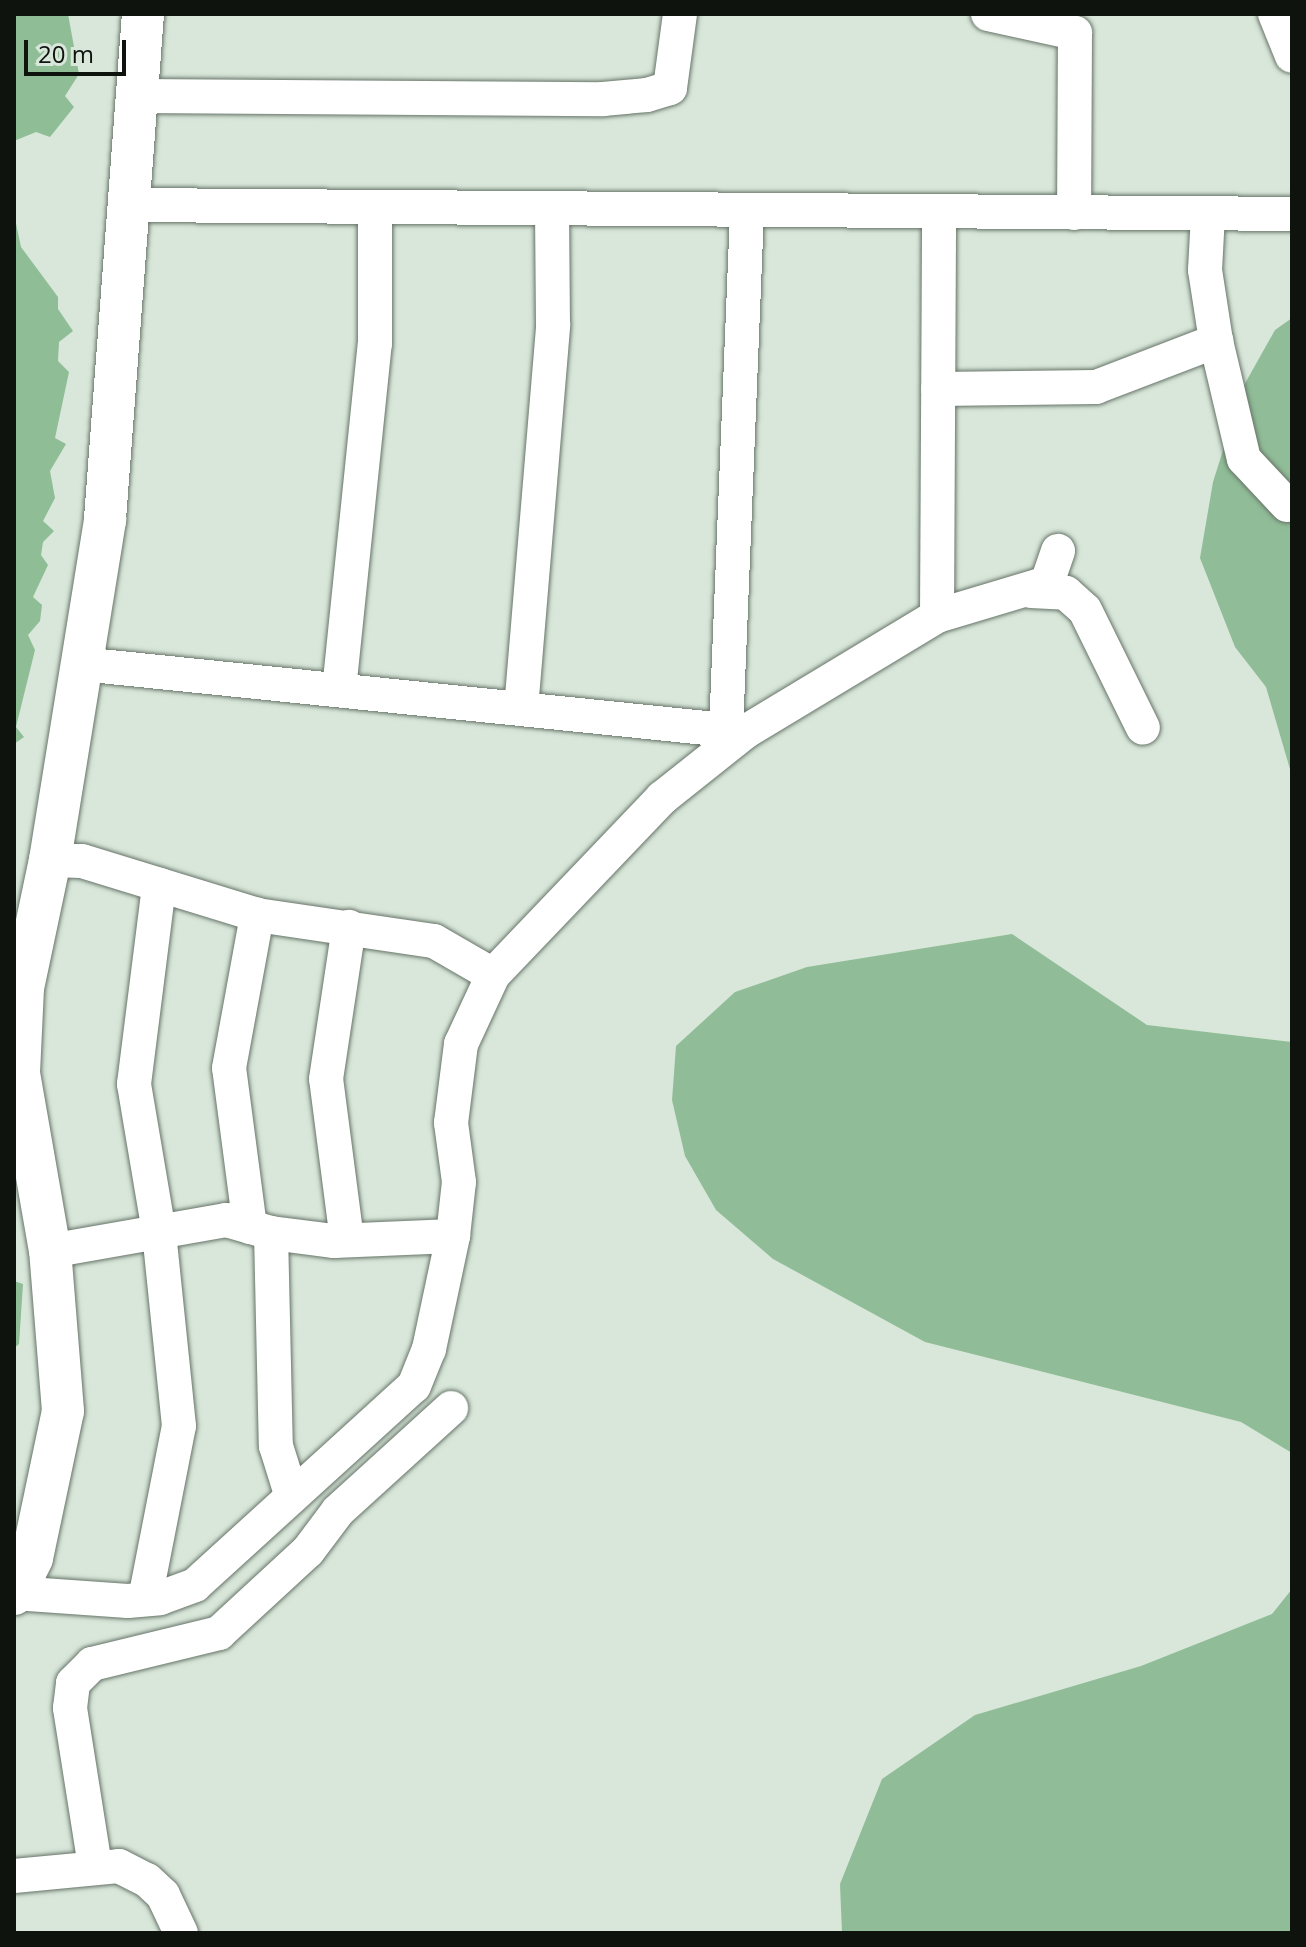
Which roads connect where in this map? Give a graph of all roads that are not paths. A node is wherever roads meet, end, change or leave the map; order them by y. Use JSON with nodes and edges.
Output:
{"nodes":[{"id":1,"x":143,"y":14,"type":"edge"},
{"id":2,"x":680,"y":14,"type":"edge"},
{"id":3,"x":988,"y":14,"type":"edge"},
{"id":4,"x":1275,"y":14,"type":"edge"},
{"id":5,"x":1077,"y":24,"type":"edge"},
{"id":6,"x":1292,"y":56,"type":"edge"},
{"id":7,"x":138,"y":96,"type":"junction"},
{"id":8,"x":130,"y":205,"type":"junction"},
{"id":9,"x":375,"y":208,"type":"junction"},
{"id":10,"x":552,"y":210,"type":"junction"},
{"id":11,"x":747,"y":213,"type":"junction"},
{"id":12,"x":1074,"y":213,"type":"junction"},
{"id":13,"x":1208,"y":214,"type":"junction"},
{"id":14,"x":1292,"y":214,"type":"edge"},
{"id":15,"x":939,"y":215,"type":"junction"},
{"id":16,"x":1216,"y":341,"type":"junction"},
{"id":17,"x":938,"y":389,"type":"junction"},
{"id":18,"x":1287,"y":505,"type":"dead end"},
{"id":19,"x":1058,"y":551,"type":"dead end"},
{"id":20,"x":1031,"y":591,"type":"junction"},
{"id":21,"x":937,"y":616,"type":"junction"},
{"id":22,"x":81,"y":664,"type":"junction"},
{"id":23,"x":339,"y":690,"type":"junction"},
{"id":24,"x":521,"y":709,"type":"junction"},
{"id":25,"x":1143,"y":728,"type":"dead end"},
{"id":26,"x":736,"y":731,"type":"junction"},
{"id":27,"x":50,"y":860,"type":"junction"},
{"id":28,"x":159,"y":885,"type":"junction"},
{"id":29,"x":257,"y":915,"type":"junction"},
{"id":30,"x":349,"y":927,"type":"junction"},
{"id":31,"x":493,"y":975,"type":"junction"},
{"id":32,"x":260,"y":1230,"type":"junction"},
{"id":33,"x":159,"y":1232,"type":"junction"},
{"id":34,"x":453,"y":1236,"type":"junction"},
{"id":35,"x":347,"y":1240,"type":"junction"},
{"id":36,"x":50,"y":1251,"type":"junction"},
{"id":37,"x":451,"y":1408,"type":"dead end"},
{"id":38,"x":292,"y":1497,"type":"junction"},
{"id":39,"x":14,"y":1593,"type":"edge"},
{"id":40,"x":145,"y":1599,"type":"junction"},
{"id":41,"x":95,"y":1866,"type":"junction"},
{"id":42,"x":14,"y":1876,"type":"edge"},
{"id":43,"x":181,"y":1933,"type":"edge"}],
"edges":[{"from":1,"to":7,"type":"street"},
{"from":2,"to":7,"type":"street"},
{"from":3,"to":5,"type":"street"},
{"from":4,"to":6,"type":"street"},
{"from":5,"to":12,"type":"street"},
{"from":7,"to":8,"type":"street"},
{"from":8,"to":9,"type":"street"},
{"from":8,"to":22,"type":"street"},
{"from":9,"to":10,"type":"street"},
{"from":9,"to":23,"type":"street"},
{"from":10,"to":11,"type":"street"},
{"from":10,"to":24,"type":"street"},
{"from":11,"to":15,"type":"street"},
{"from":11,"to":26,"type":"street"},
{"from":12,"to":13,"type":"street"},
{"from":12,"to":15,"type":"street"},
{"from":13,"to":14,"type":"street"},
{"from":13,"to":16,"type":"street"},
{"from":15,"to":17,"type":"street"},
{"from":16,"to":17,"type":"street"},
{"from":16,"to":18,"type":"street"},
{"from":17,"to":21,"type":"street"},
{"from":19,"to":20,"type":"street"},
{"from":20,"to":21,"type":"street"},
{"from":20,"to":25,"type":"street"},
{"from":21,"to":26,"type":"street"},
{"from":22,"to":23,"type":"street"},
{"from":22,"to":27,"type":"street"},
{"from":23,"to":24,"type":"street"},
{"from":24,"to":26,"type":"street"},
{"from":26,"to":31,"type":"street"},
{"from":27,"to":28,"type":"street"},
{"from":27,"to":36,"type":"street"},
{"from":28,"to":29,"type":"street"},
{"from":28,"to":33,"type":"street"},
{"from":29,"to":30,"type":"street"},
{"from":29,"to":32,"type":"street"},
{"from":30,"to":31,"type":"street"},
{"from":30,"to":35,"type":"street"},
{"from":31,"to":34,"type":"street"},
{"from":32,"to":33,"type":"street"},
{"from":32,"to":35,"type":"street"},
{"from":32,"to":38,"type":"street"},
{"from":33,"to":36,"type":"street"},
{"from":33,"to":40,"type":"street"},
{"from":34,"to":35,"type":"street"},
{"from":34,"to":38,"type":"street"},
{"from":36,"to":39,"type":"street"},
{"from":37,"to":41,"type":"street"},
{"from":38,"to":40,"type":"street"},
{"from":39,"to":40,"type":"street"},
{"from":41,"to":42,"type":"street"},
{"from":41,"to":43,"type":"street"}]}
